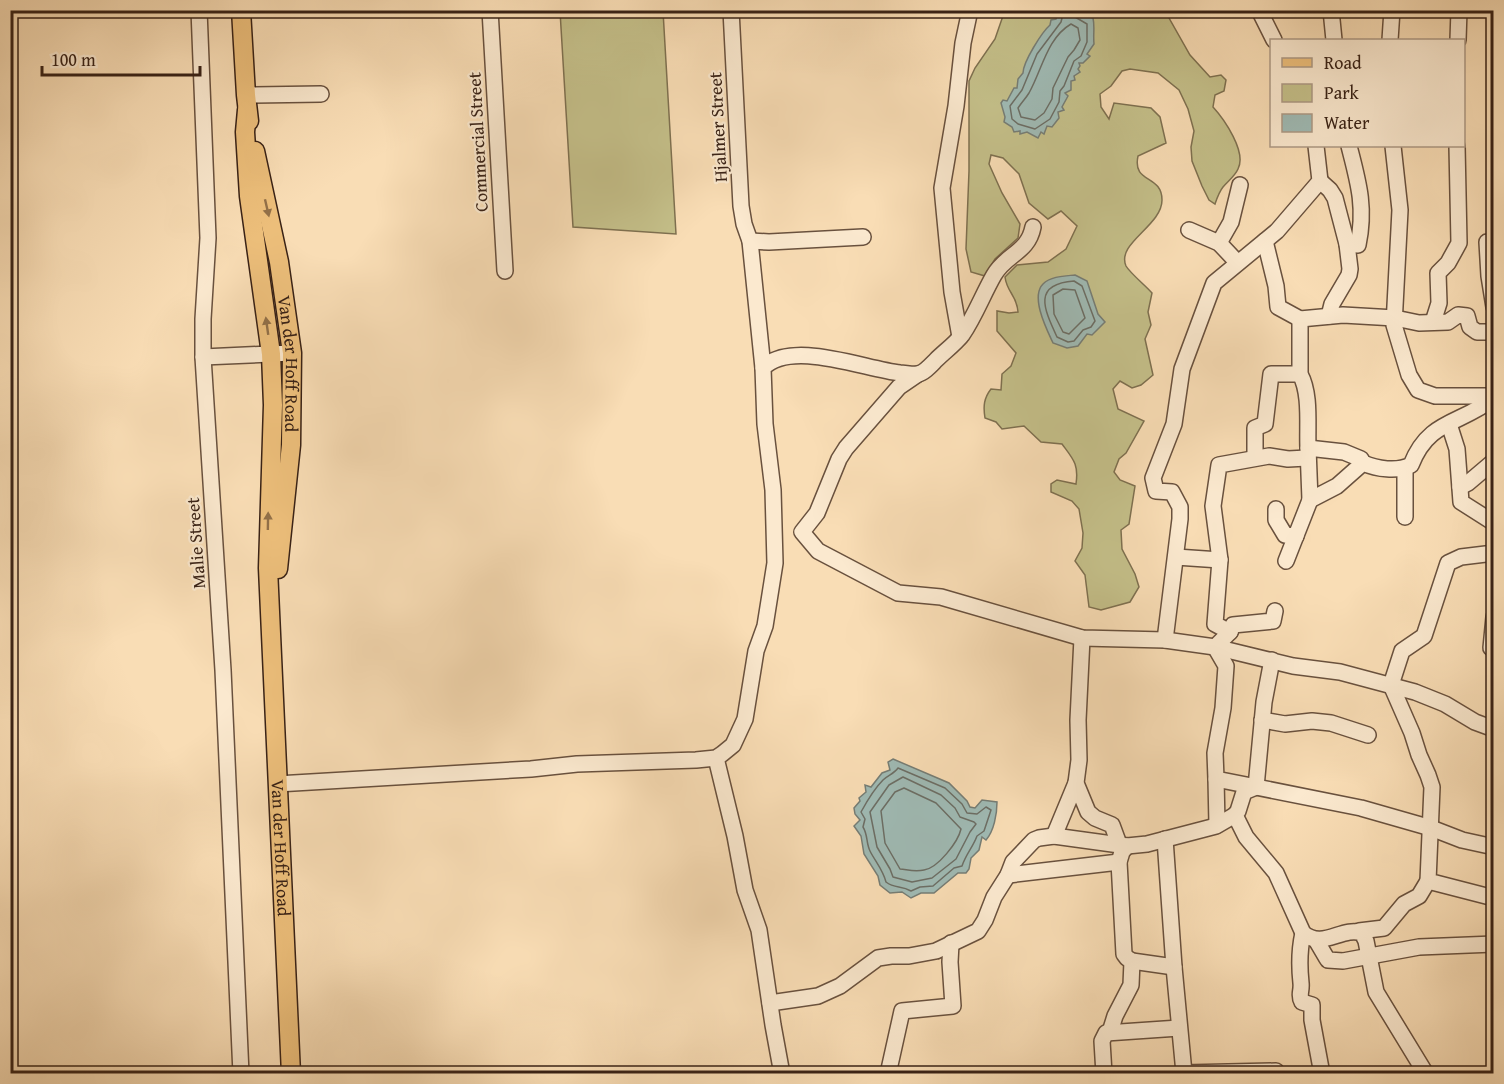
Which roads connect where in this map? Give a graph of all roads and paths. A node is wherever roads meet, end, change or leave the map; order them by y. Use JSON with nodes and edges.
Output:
{"nodes":[{"id":1,"x":199,"y":10,"type":"edge"},
{"id":2,"x":241,"y":10,"type":"edge"},
{"id":3,"x":490,"y":10,"type":"edge"},
{"id":4,"x":731,"y":10,"type":"edge"},
{"id":5,"x":970,"y":10,"type":"edge"},
{"id":6,"x":1259,"y":10,"type":"edge"},
{"id":7,"x":1332,"y":10,"type":"edge"},
{"id":8,"x":1392,"y":10,"type":"edge"},
{"id":9,"x":1460,"y":10,"type":"edge"},
{"id":10,"x":1274,"y":39,"type":"edge"},
{"id":11,"x":1334,"y":39,"type":"edge"},
{"id":12,"x":1390,"y":39,"type":"edge"},
{"id":13,"x":1458,"y":39,"type":"edge"},
{"id":14,"x":321,"y":94,"type":"dead end"},
{"id":15,"x":246,"y":102,"type":"junction"},
{"id":16,"x":1317,"y":147,"type":"edge"},
{"id":17,"x":1349,"y":147,"type":"edge"},
{"id":18,"x":1393,"y":147,"type":"edge"},
{"id":19,"x":1457,"y":147,"type":"edge"},
{"id":20,"x":1320,"y":181,"type":"junction"},
{"id":21,"x":1240,"y":185,"type":"dead end"},
{"id":22,"x":1033,"y":226,"type":"dead end"},
{"id":23,"x":1189,"y":230,"type":"dead end"},
{"id":24,"x":864,"y":237,"type":"dead end"},
{"id":25,"x":750,"y":241,"type":"junction"},
{"id":26,"x":1265,"y":241,"type":"junction"},
{"id":27,"x":1490,"y":242,"type":"edge"},
{"id":28,"x":1219,"y":243,"type":"junction"},
{"id":29,"x":1459,"y":243,"type":"junction"},
{"id":30,"x":1347,"y":244,"type":"junction"},
{"id":31,"x":1237,"y":262,"type":"junction"},
{"id":32,"x":505,"y":271,"type":"dead end"},
{"id":33,"x":1494,"y":307,"type":"edge"},
{"id":34,"x":1329,"y":316,"type":"junction"},
{"id":35,"x":1395,"y":318,"type":"junction"},
{"id":36,"x":1300,"y":319,"type":"junction"},
{"id":37,"x":1433,"y":322,"type":"junction"},
{"id":38,"x":1494,"y":332,"type":"edge"},
{"id":39,"x":960,"y":337,"type":"junction"},
{"id":40,"x":292,"y":353,"type":"junction"},
{"id":41,"x":271,"y":354,"type":"junction"},
{"id":42,"x":203,"y":357,"type":"junction"},
{"id":43,"x":763,"y":368,"type":"junction"},
{"id":44,"x":918,"y":374,"type":"junction"},
{"id":45,"x":1300,"y":374,"type":"junction"},
{"id":46,"x":1494,"y":397,"type":"edge"},
{"id":47,"x":1449,"y":424,"type":"junction"},
{"id":48,"x":1308,"y":453,"type":"junction"},
{"id":49,"x":1255,"y":458,"type":"junction"},
{"id":50,"x":1494,"y":461,"type":"edge"},
{"id":51,"x":1363,"y":464,"type":"junction"},
{"id":52,"x":1405,"y":468,"type":"junction"},
{"id":53,"x":1460,"y":488,"type":"junction"},
{"id":54,"x":1310,"y":501,"type":"junction"},
{"id":55,"x":1276,"y":509,"type":"dead end"},
{"id":56,"x":1405,"y":517,"type":"dead end"},
{"id":57,"x":1494,"y":523,"type":"edge"},
{"id":58,"x":1296,"y":536,"type":"junction"},
{"id":59,"x":1494,"y":553,"type":"edge"},
{"id":60,"x":1176,"y":557,"type":"junction"},
{"id":61,"x":1220,"y":560,"type":"junction"},
{"id":62,"x":1286,"y":561,"type":"dead end"},
{"id":63,"x":1275,"y":611,"type":"dead end"},
{"id":64,"x":1494,"y":617,"type":"edge"},
{"id":65,"x":270,"y":621,"type":"junction"},
{"id":66,"x":1230,"y":632,"type":"junction"},
{"id":67,"x":1082,"y":638,"type":"junction"},
{"id":68,"x":1165,"y":640,"type":"junction"},
{"id":69,"x":1215,"y":647,"type":"junction"},
{"id":70,"x":1491,"y":648,"type":"dead end"},
{"id":71,"x":1272,"y":660,"type":"junction"},
{"id":72,"x":1391,"y":685,"type":"junction"},
{"id":73,"x":1262,"y":720,"type":"junction"},
{"id":74,"x":1494,"y":729,"type":"edge"},
{"id":75,"x":1368,"y":735,"type":"dead end"},
{"id":76,"x":716,"y":758,"type":"junction"},
{"id":77,"x":1216,"y":779,"type":"junction"},
{"id":78,"x":1076,"y":783,"type":"junction"},
{"id":79,"x":278,"y":784,"type":"junction"},
{"id":80,"x":1256,"y":787,"type":"junction"},
{"id":81,"x":1235,"y":815,"type":"junction"},
{"id":82,"x":1217,"y":825,"type":"junction"},
{"id":83,"x":1431,"y":828,"type":"junction"},
{"id":84,"x":1053,"y":836,"type":"junction"},
{"id":85,"x":1166,"y":839,"type":"junction"},
{"id":86,"x":1123,"y":845,"type":"junction"},
{"id":87,"x":1494,"y":847,"type":"edge"},
{"id":88,"x":1119,"y":862,"type":"junction"},
{"id":89,"x":1008,"y":875,"type":"junction"},
{"id":90,"x":1428,"y":881,"type":"junction"},
{"id":91,"x":1494,"y":898,"type":"edge"},
{"id":92,"x":1359,"y":932,"type":"junction"},
{"id":93,"x":1310,"y":936,"type":"junction"},
{"id":94,"x":951,"y":943,"type":"junction"},
{"id":95,"x":1494,"y":944,"type":"edge"},
{"id":96,"x":1368,"y":956,"type":"junction"},
{"id":97,"x":1132,"y":961,"type":"junction"},
{"id":98,"x":1174,"y":967,"type":"junction"},
{"id":99,"x":770,"y":1003,"type":"junction"},
{"id":100,"x":1179,"y":1028,"type":"junction"},
{"id":101,"x":1110,"y":1032,"type":"junction"},
{"id":102,"x":1276,"y":1071,"type":"dead end"},
{"id":103,"x":241,"y":1074,"type":"edge"},
{"id":104,"x":291,"y":1074,"type":"edge"},
{"id":105,"x":782,"y":1074,"type":"edge"},
{"id":106,"x":888,"y":1074,"type":"edge"},
{"id":107,"x":1104,"y":1074,"type":"edge"},
{"id":108,"x":1322,"y":1074,"type":"edge"},
{"id":109,"x":1426,"y":1074,"type":"edge"}],
"edges":[{"from":1,"to":42,"type":"street","name":"Malie Street"},
{"from":2,"to":15,"type":"main road","name":"Van der Hoff Road"},
{"from":3,"to":32,"type":"street","name":"Commercial Street"},
{"from":4,"to":25,"type":"street","name":"Hjalmer Street"},
{"from":5,"to":39,"type":"street"},
{"from":6,"to":10,"type":"street"},
{"from":7,"to":11,"type":"street"},
{"from":8,"to":12,"type":"street"},
{"from":9,"to":13,"type":"street"},
{"from":14,"to":15,"type":"street"},
{"from":15,"to":40,"type":"main road","name":"Van der Hoff Road","one_way":true},
{"from":41,"to":15,"type":"main road","name":"Van der Hoff Road","one_way":true},
{"from":16,"to":20,"type":"street"},
{"from":17,"to":30,"type":"street"},
{"from":18,"to":35,"type":"street"},
{"from":19,"to":29,"type":"street"},
{"from":20,"to":26,"type":"street"},
{"from":20,"to":30,"type":"street"},
{"from":21,"to":28,"type":"street"},
{"from":22,"to":39,"type":"street"},
{"from":23,"to":28,"type":"street"},
{"from":24,"to":25,"type":"street"},
{"from":25,"to":43,"type":"street","name":"Hjalmer Street"},
{"from":26,"to":31,"type":"street"},
{"from":26,"to":36,"type":"street"},
{"from":27,"to":29,"type":"street"},
{"from":27,"to":33,"type":"street"},
{"from":28,"to":31,"type":"street"},
{"from":29,"to":37,"type":"street"},
{"from":30,"to":34,"type":"street"},
{"from":31,"to":60,"type":"street"},
{"from":34,"to":35,"type":"street"},
{"from":34,"to":36,"type":"street"},
{"from":35,"to":37,"type":"street"},
{"from":35,"to":46,"type":"street"},
{"from":36,"to":45,"type":"street"},
{"from":37,"to":38,"type":"street"},
{"from":39,"to":44,"type":"street"},
{"from":40,"to":41,"type":"street"},
{"from":40,"to":65,"type":"main road","name":"Van der Hoff Road"},
{"from":41,"to":42,"type":"street"},
{"from":65,"to":41,"type":"main road","name":"Van der Hoff Road","one_way":true},
{"from":42,"to":103,"type":"street","name":"Malie Street"},
{"from":43,"to":44,"type":"street"},
{"from":43,"to":76,"type":"street","name":"Hjalmer Street"},
{"from":44,"to":67,"type":"street"},
{"from":45,"to":48,"type":"street"},
{"from":45,"to":49,"type":"street"},
{"from":46,"to":47,"type":"street"},
{"from":47,"to":52,"type":"street"},
{"from":47,"to":53,"type":"street"},
{"from":48,"to":49,"type":"street"},
{"from":48,"to":51,"type":"street"},
{"from":48,"to":54,"type":"street"},
{"from":49,"to":61,"type":"street"},
{"from":50,"to":53,"type":"street"},
{"from":51,"to":52,"type":"street"},
{"from":51,"to":54,"type":"street"},
{"from":52,"to":56,"type":"street"},
{"from":53,"to":57,"type":"street"},
{"from":54,"to":58,"type":"street"},
{"from":55,"to":58,"type":"street"},
{"from":58,"to":62,"type":"street"},
{"from":59,"to":72,"type":"street"},
{"from":60,"to":61,"type":"street"},
{"from":60,"to":68,"type":"street"},
{"from":61,"to":66,"type":"street"},
{"from":63,"to":66,"type":"street"},
{"from":64,"to":70,"type":"street"},
{"from":65,"to":79,"type":"main road","name":"Van der Hoff Road"},
{"from":66,"to":69,"type":"street"},
{"from":67,"to":68,"type":"street"},
{"from":67,"to":78,"type":"street"},
{"from":68,"to":69,"type":"street"},
{"from":69,"to":71,"type":"street"},
{"from":69,"to":77,"type":"street"},
{"from":71,"to":72,"type":"street"},
{"from":71,"to":73,"type":"street"},
{"from":72,"to":74,"type":"street"},
{"from":72,"to":83,"type":"street"},
{"from":73,"to":75,"type":"street"},
{"from":73,"to":80,"type":"street"},
{"from":76,"to":79,"type":"street"},
{"from":76,"to":99,"type":"street"},
{"from":77,"to":80,"type":"street"},
{"from":77,"to":82,"type":"street"},
{"from":78,"to":84,"type":"street"},
{"from":78,"to":86,"type":"street"},
{"from":79,"to":104,"type":"main road","name":"Van der Hoff Road"},
{"from":80,"to":81,"type":"street"},
{"from":80,"to":83,"type":"street"},
{"from":81,"to":82,"type":"street"},
{"from":81,"to":93,"type":"street"},
{"from":82,"to":85,"type":"street"},
{"from":83,"to":87,"type":"street"},
{"from":83,"to":90,"type":"street"},
{"from":84,"to":86,"type":"street"},
{"from":84,"to":89,"type":"street"},
{"from":85,"to":86,"type":"street"},
{"from":85,"to":98,"type":"street"},
{"from":86,"to":88,"type":"street"},
{"from":88,"to":89,"type":"street"},
{"from":88,"to":97,"type":"street"},
{"from":89,"to":94,"type":"street"},
{"from":90,"to":91,"type":"street"},
{"from":90,"to":92,"type":"street"},
{"from":92,"to":93,"type":"street"},
{"from":92,"to":96,"type":"street"},
{"from":93,"to":96,"type":"street"},
{"from":93,"to":108,"type":"street"},
{"from":94,"to":99,"type":"street"},
{"from":94,"to":106,"type":"street"},
{"from":95,"to":96,"type":"street"},
{"from":96,"to":109,"type":"street"},
{"from":97,"to":98,"type":"street"},
{"from":97,"to":101,"type":"street"},
{"from":98,"to":100,"type":"street"},
{"from":99,"to":105,"type":"street"},
{"from":100,"to":101,"type":"street"},
{"from":100,"to":102,"type":"street"},
{"from":101,"to":107,"type":"street"}]}
